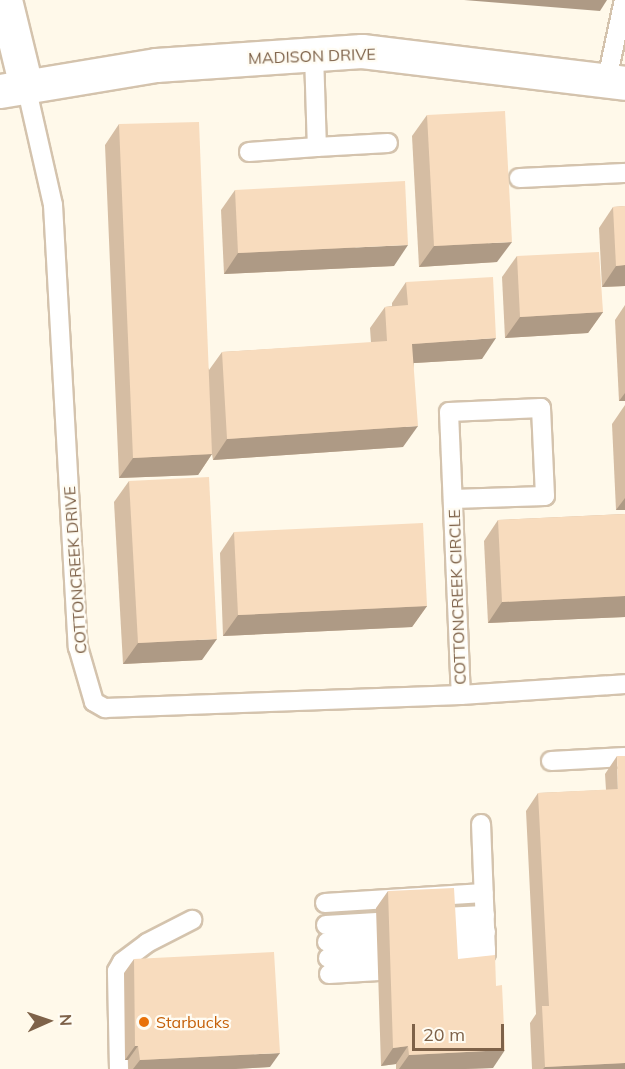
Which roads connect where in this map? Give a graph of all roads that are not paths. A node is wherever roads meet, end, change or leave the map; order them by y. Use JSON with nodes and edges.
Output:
{"nodes":[{"id":1,"x":5,"y":0,"type":"edge"},
{"id":2,"x":624,"y":0,"type":"edge"},
{"id":3,"x":314,"y":54,"type":"junction"},
{"id":4,"x":616,"y":81,"type":"edge"},
{"id":5,"x":13,"y":88,"type":"edge"},
{"id":6,"x":388,"y":143,"type":"dead end"},
{"id":7,"x":317,"y":147,"type":"junction"},
{"id":8,"x":249,"y":152,"type":"dead end"},
{"id":9,"x":625,"y":173,"type":"edge"},
{"id":10,"x":519,"y":178,"type":"dead end"},
{"id":11,"x":453,"y":499,"type":"junction"},
{"id":12,"x":625,"y":684,"type":"edge"},
{"id":13,"x":461,"y":695,"type":"junction"},
{"id":14,"x":625,"y":757,"type":"edge"},
{"id":15,"x":551,"y":761,"type":"dead end"},
{"id":16,"x":481,"y":824,"type":"dead end"},
{"id":17,"x":484,"y":893,"type":"junction"},
{"id":18,"x":325,"y":903,"type":"dead end"},
{"id":19,"x":192,"y":920,"type":"dead end"},
{"id":20,"x":486,"y":932,"type":"junction"},
{"id":21,"x":327,"y":950,"type":"joint"},
{"id":22,"x":119,"y":1069,"type":"edge"}],
"edges":[{"from":1,"to":5,"type":"street"},
{"from":2,"to":4,"type":"lane"},
{"from":3,"to":4,"type":"street","name":"MADISON DRIVE"},
{"from":3,"to":5,"type":"street","name":"MADISON DRIVE"},
{"from":3,"to":7,"type":"lane"},
{"from":5,"to":13,"type":"lane","name":"COTTONCREEK DRIVE"},
{"from":6,"to":7,"type":"lane"},
{"from":7,"to":8,"type":"lane"},
{"from":9,"to":10,"type":"lane"},
{"from":11,"to":11,"type":"lane","name":"COTTONCREEK CIRCLE"},
{"from":11,"to":13,"type":"lane","name":"COTTONCREEK CIRCLE"},
{"from":12,"to":13,"type":"lane","name":"COTTONCREEK DRIVE"},
{"from":14,"to":15,"type":"lane"},
{"from":16,"to":17,"type":"lane"},
{"from":17,"to":18,"type":"lane"},
{"from":17,"to":20,"type":"lane"},
{"from":19,"to":22,"type":"lane"},
{"from":20,"to":20,"type":"lane"},
{"from":21,"to":21,"type":"lane"}]}
